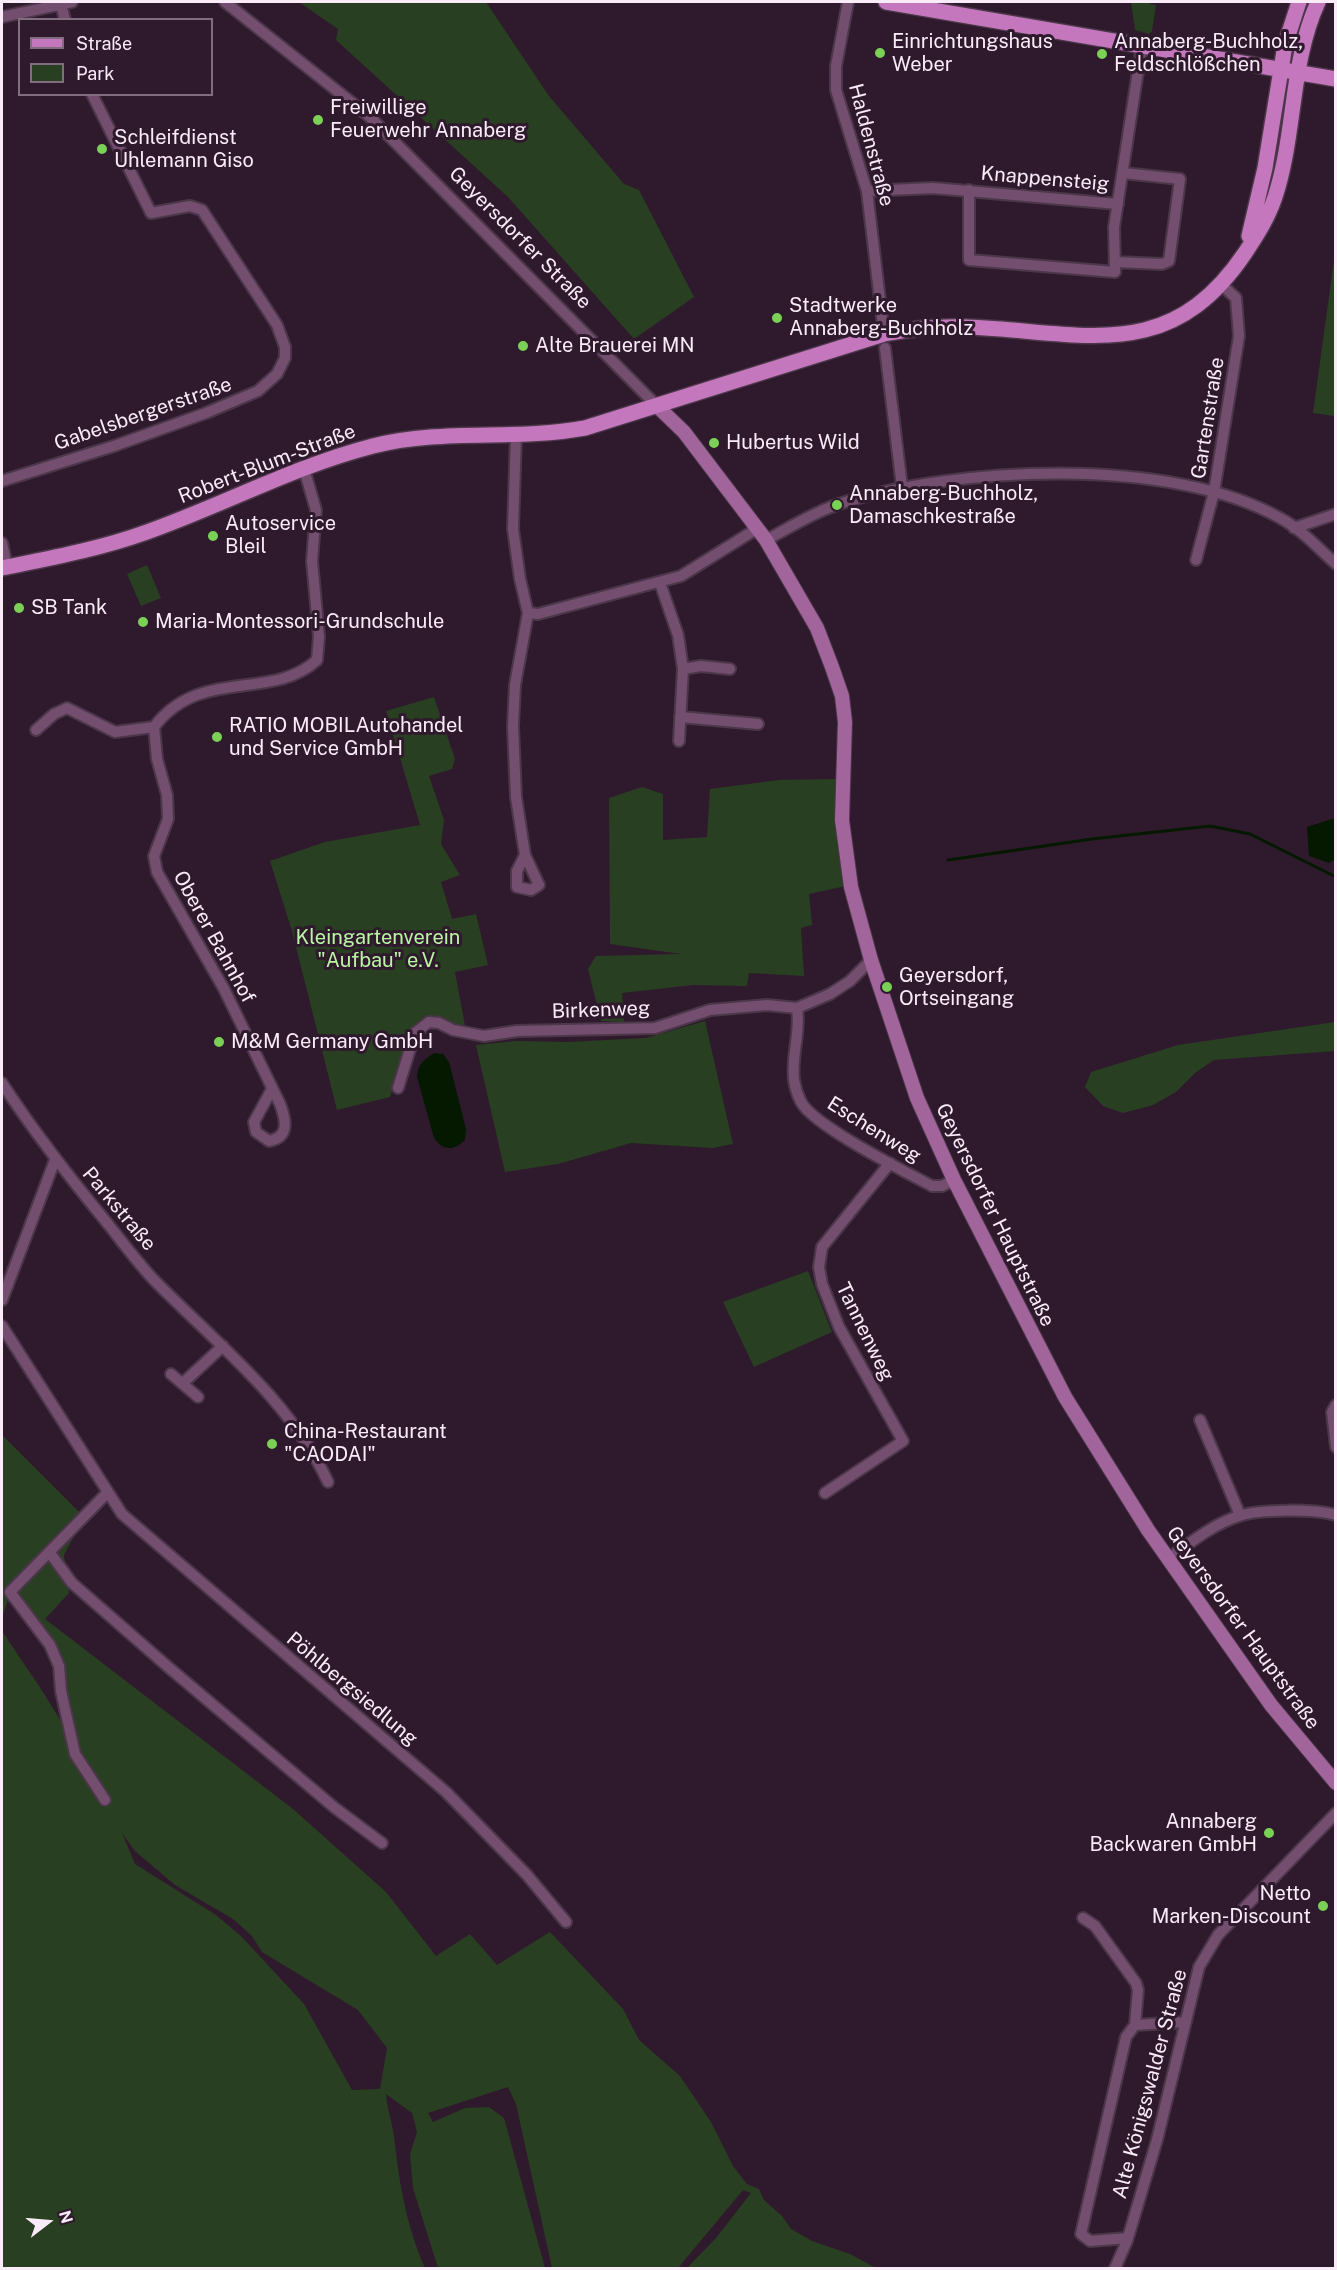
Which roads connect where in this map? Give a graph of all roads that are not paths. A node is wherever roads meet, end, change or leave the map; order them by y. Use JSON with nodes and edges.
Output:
{"nodes":[{"id":1,"x":225,"y":2,"type":"edge"},
{"id":2,"x":848,"y":2,"type":"edge"},
{"id":3,"x":886,"y":2,"type":"edge"},
{"id":4,"x":1299,"y":2,"type":"edge"},
{"id":5,"x":1318,"y":2,"type":"edge"},
{"id":6,"x":67,"y":3,"type":"edge"},
{"id":7,"x":2,"y":17,"type":"edge"},
{"id":8,"x":65,"y":18,"type":"edge"},
{"id":9,"x":1142,"y":45,"type":"junction"},
{"id":10,"x":1280,"y":69,"type":"junction"},
{"id":11,"x":1297,"y":72,"type":"junction"},
{"id":12,"x":1335,"y":79,"type":"edge"},
{"id":13,"x":93,"y":96,"type":"edge"},
{"id":14,"x":1123,"y":172,"type":"junction"},
{"id":15,"x":969,"y":190,"type":"junction"},
{"id":16,"x":867,"y":191,"type":"junction"},
{"id":17,"x":1118,"y":204,"type":"junction"},
{"id":18,"x":1244,"y":253,"type":"junction"},
{"id":19,"x":1115,"y":262,"type":"junction"},
{"id":20,"x":1222,"y":285,"type":"junction"},
{"id":21,"x":885,"y":341,"type":"junction"},
{"id":22,"x":657,"y":406,"type":"junction"},
{"id":23,"x":516,"y":435,"type":"junction"},
{"id":24,"x":304,"y":468,"type":"junction"},
{"id":25,"x":2,"y":481,"type":"edge"},
{"id":26,"x":902,"y":487,"type":"junction"},
{"id":27,"x":1214,"y":492,"type":"junction"},
{"id":28,"x":1335,"y":514,"type":"edge"},
{"id":29,"x":1322,"y":520,"type":"junction"},
{"id":30,"x":1294,"y":528,"type":"junction"},
{"id":31,"x":762,"y":534,"type":"junction"},
{"id":32,"x":1311,"y":542,"type":"junction"},
{"id":33,"x":2,"y":543,"type":"edge"},
{"id":34,"x":1197,"y":560,"type":"dead end"},
{"id":35,"x":1335,"y":564,"type":"edge"},
{"id":36,"x":4,"y":567,"type":"edge"},
{"id":37,"x":660,"y":583,"type":"junction"},
{"id":38,"x":797,"y":592,"type":"joint"},
{"id":39,"x":528,"y":613,"type":"junction"},
{"id":40,"x":683,"y":669,"type":"junction"},
{"id":41,"x":730,"y":669,"type":"dead end"},
{"id":42,"x":680,"y":717,"type":"junction"},
{"id":43,"x":758,"y":724,"type":"dead end"},
{"id":44,"x":154,"y":728,"type":"junction"},
{"id":45,"x":36,"y":730,"type":"dead end"},
{"id":46,"x":679,"y":741,"type":"dead end"},
{"id":47,"x":525,"y":855,"type":"dead end"},
{"id":48,"x":871,"y":960,"type":"junction"},
{"id":49,"x":797,"y":1008,"type":"junction"},
{"id":50,"x":2,"y":1083,"type":"edge"},
{"id":51,"x":272,"y":1089,"type":"dead end"},
{"id":52,"x":398,"y":1089,"type":"dead end"},
{"id":53,"x":55,"y":1160,"type":"junction"},
{"id":54,"x":890,"y":1163,"type":"junction"},
{"id":55,"x":954,"y":1180,"type":"junction"},
{"id":56,"x":2,"y":1299,"type":"edge"},
{"id":57,"x":2,"y":1326,"type":"edge"},
{"id":58,"x":223,"y":1346,"type":"junction"},
{"id":59,"x":171,"y":1374,"type":"dead end"},
{"id":60,"x":184,"y":1382,"type":"junction"},
{"id":61,"x":198,"y":1397,"type":"dead end"},
{"id":62,"x":1335,"y":1405,"type":"edge"},
{"id":63,"x":1200,"y":1420,"type":"dead end"},
{"id":64,"x":1335,"y":1447,"type":"edge"},
{"id":65,"x":328,"y":1482,"type":"dead end"},
{"id":66,"x":108,"y":1492,"type":"junction"},
{"id":67,"x":825,"y":1493,"type":"dead end"},
{"id":68,"x":1240,"y":1515,"type":"junction"},
{"id":69,"x":1335,"y":1515,"type":"edge"},
{"id":70,"x":50,"y":1553,"type":"junction"},
{"id":71,"x":1168,"y":1559,"type":"junction"},
{"id":72,"x":1335,"y":1783,"type":"edge"},
{"id":73,"x":105,"y":1800,"type":"dead end"},
{"id":74,"x":1335,"y":1813,"type":"edge"},
{"id":75,"x":382,"y":1843,"type":"dead end"},
{"id":76,"x":1083,"y":1918,"type":"dead end"},
{"id":77,"x":566,"y":1922,"type":"dead end"},
{"id":78,"x":1186,"y":2022,"type":"junction"},
{"id":79,"x":1135,"y":2025,"type":"junction"},
{"id":80,"x":1128,"y":2238,"type":"junction"},
{"id":81,"x":1115,"y":2268,"type":"edge"}],
"edges":[{"from":1,"to":22,"type":"street","name":"Geyersdorfer Straße"},
{"from":2,"to":16,"type":"street","name":"Haldenstraße"},
{"from":3,"to":9,"type":"main road"},
{"from":4,"to":10,"type":"main road"},
{"from":5,"to":11,"type":"main road","name":"Robert-Blum-Straße"},
{"from":6,"to":7,"type":"street"},
{"from":6,"to":8,"type":"street"},
{"from":9,"to":10,"type":"main road"},
{"from":9,"to":14,"type":"street","name":"Knappensteig"},
{"from":10,"to":11,"type":"main road"},
{"from":10,"to":18,"type":"main road"},
{"from":11,"to":12,"type":"main road"},
{"from":11,"to":18,"type":"main road","name":"Robert-Blum-Straße"},
{"from":13,"to":25,"type":"street","name":"Gabelsbergerstraße"},
{"from":14,"to":17,"type":"street","name":"Knappensteig"},
{"from":14,"to":19,"type":"street","name":"Knappensteig"},
{"from":15,"to":16,"type":"street","name":"Knappensteig"},
{"from":15,"to":17,"type":"street","name":"Knappensteig"},
{"from":15,"to":19,"type":"street","name":"Knappensteig"},
{"from":16,"to":21,"type":"street","name":"Haldenstraße"},
{"from":17,"to":19,"type":"street","name":"Knappensteig"},
{"from":18,"to":20,"type":"main road","name":"Robert-Blum-Straße"},
{"from":20,"to":21,"type":"main road","name":"Robert-Blum-Straße"},
{"from":20,"to":27,"type":"street","name":"Gartenstraße"},
{"from":21,"to":22,"type":"main road","name":"Robert-Blum-Straße"},
{"from":21,"to":26,"type":"street","name":"Haldenstraße"},
{"from":22,"to":23,"type":"main road","name":"Robert-Blum-Straße"},
{"from":22,"to":31,"type":"main road","name":"Geyersdorfer Straße"},
{"from":23,"to":24,"type":"main road","name":"Robert-Blum-Straße"},
{"from":23,"to":39,"type":"street"},
{"from":24,"to":36,"type":"main road","name":"Robert-Blum-Straße"},
{"from":24,"to":44,"type":"street"},
{"from":26,"to":27,"type":"street"},
{"from":26,"to":31,"type":"street"},
{"from":27,"to":30,"type":"street"},
{"from":27,"to":34,"type":"street","name":"Gartenstraße"},
{"from":28,"to":29,"type":"street"},
{"from":29,"to":30,"type":"street"},
{"from":29,"to":32,"type":"street"},
{"from":30,"to":32,"type":"street"},
{"from":31,"to":37,"type":"street"},
{"from":31,"to":38,"type":"main road","name":"Geyersdorfer Straße"},
{"from":32,"to":35,"type":"street"},
{"from":33,"to":36,"type":"street"},
{"from":37,"to":39,"type":"street"},
{"from":37,"to":40,"type":"street"},
{"from":38,"to":48,"type":"main road","name":"Geyersdorfer Hauptstraße"},
{"from":39,"to":47,"type":"street"},
{"from":40,"to":41,"type":"street"},
{"from":40,"to":42,"type":"street"},
{"from":42,"to":43,"type":"street"},
{"from":42,"to":46,"type":"street"},
{"from":44,"to":45,"type":"street"},
{"from":44,"to":51,"type":"street","name":"Oberer Bahnhof"},
{"from":48,"to":49,"type":"street","name":"Birkenweg"},
{"from":48,"to":55,"type":"main road","name":"Geyersdorfer Hauptstraße"},
{"from":49,"to":52,"type":"street","name":"Birkenweg"},
{"from":49,"to":54,"type":"street","name":"Eschenweg"},
{"from":50,"to":53,"type":"street","name":"Parkstraße"},
{"from":53,"to":56,"type":"street"},
{"from":53,"to":58,"type":"street","name":"Parkstraße"},
{"from":54,"to":55,"type":"street","name":"Eschenweg"},
{"from":54,"to":67,"type":"street","name":"Tannenweg"},
{"from":55,"to":71,"type":"main road","name":"Geyersdorfer Hauptstraße"},
{"from":57,"to":66,"type":"street","name":"Pöhlbergsiedlung"},
{"from":58,"to":60,"type":"street"},
{"from":58,"to":65,"type":"street","name":"Parkstraße"},
{"from":59,"to":60,"type":"street"},
{"from":60,"to":61,"type":"street"},
{"from":62,"to":64,"type":"street"},
{"from":63,"to":68,"type":"street"},
{"from":66,"to":70,"type":"street"},
{"from":66,"to":77,"type":"street","name":"Pöhlbergsiedlung"},
{"from":68,"to":69,"type":"street"},
{"from":68,"to":71,"type":"street"},
{"from":70,"to":73,"type":"street"},
{"from":70,"to":75,"type":"street"},
{"from":71,"to":72,"type":"main road","name":"Geyersdorfer Hauptstraße"},
{"from":74,"to":78,"type":"street","name":"Alte Königswalder Straße"},
{"from":76,"to":79,"type":"street"},
{"from":78,"to":79,"type":"street"},
{"from":78,"to":80,"type":"street","name":"Alte Königswalder Straße"},
{"from":79,"to":80,"type":"street"},
{"from":80,"to":81,"type":"street","name":"Alte Königswalder Straße"}]}
